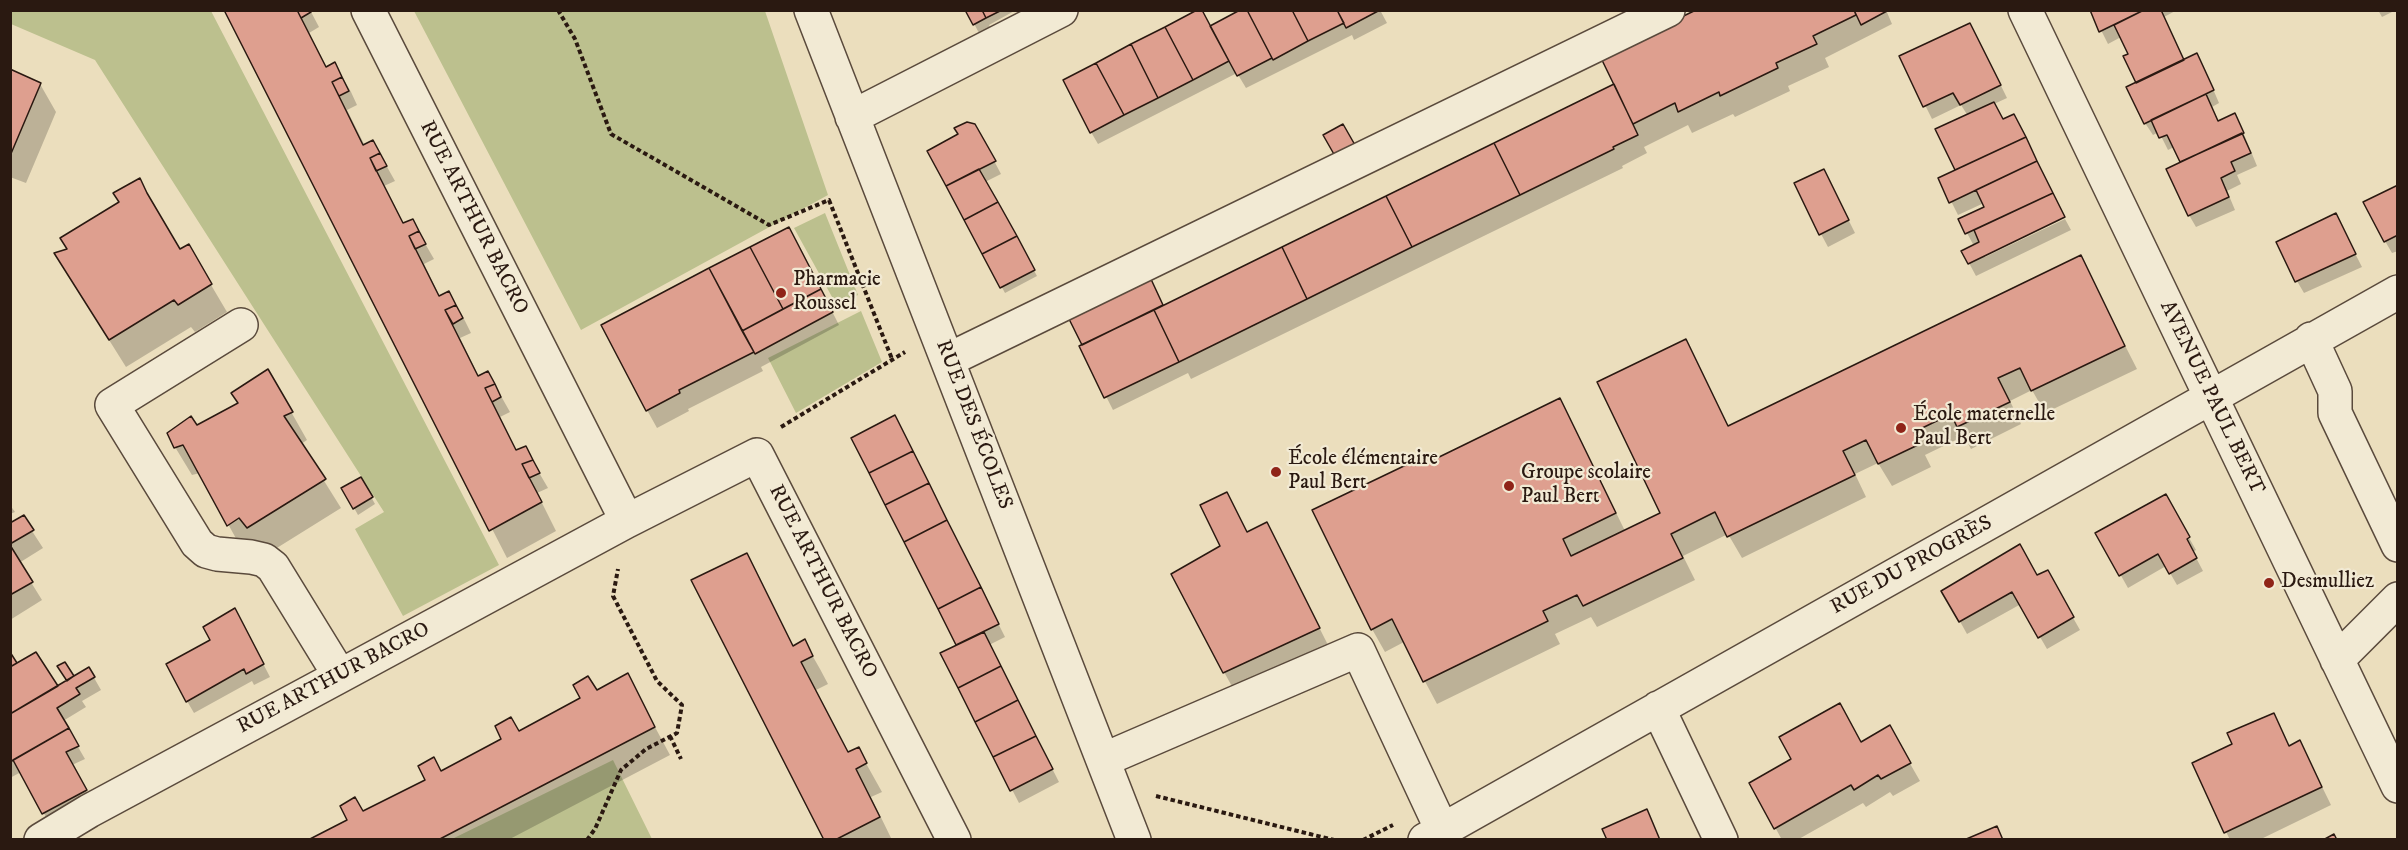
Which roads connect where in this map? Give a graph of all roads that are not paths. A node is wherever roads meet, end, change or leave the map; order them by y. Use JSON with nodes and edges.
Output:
{"nodes":[{"id":1,"x":368,"y":10,"type":"edge"},
{"id":2,"x":811,"y":10,"type":"edge"},
{"id":3,"x":1061,"y":10,"type":"edge"},
{"id":4,"x":1668,"y":10,"type":"edge"},
{"id":5,"x":2025,"y":10,"type":"edge"},
{"id":6,"x":852,"y":117,"type":"junction"},
{"id":7,"x":2397,"y":292,"type":"edge"},
{"id":8,"x":241,"y":326,"type":"dead end"},
{"id":9,"x":2312,"y":339,"type":"junction"},
{"id":10,"x":942,"y":347,"type":"junction"},
{"id":11,"x":2211,"y":398,"type":"junction"},
{"id":12,"x":627,"y":522,"type":"junction"},
{"id":13,"x":2397,"y":545,"type":"edge"},
{"id":14,"x":2397,"y":599,"type":"edge"},
{"id":15,"x":2337,"y":660,"type":"junction"},
{"id":16,"x":340,"y":676,"type":"junction"},
{"id":17,"x":1658,"y":708,"type":"junction"},
{"id":18,"x":1103,"y":760,"type":"junction"},
{"id":19,"x":2393,"y":767,"type":"edge"},
{"id":20,"x":1434,"y":835,"type":"edge"},
{"id":21,"x":41,"y":840,"type":"edge"},
{"id":22,"x":954,"y":840,"type":"edge"},
{"id":23,"x":1134,"y":840,"type":"edge"},
{"id":24,"x":1721,"y":840,"type":"edge"}],
"edges":[{"from":1,"to":12,"type":"street","name":"RUE ARTHUR BACRO"},
{"from":2,"to":6,"type":"street","name":"RUE DES ÉCOLES"},
{"from":3,"to":6,"type":"street"},
{"from":4,"to":10,"type":"street"},
{"from":5,"to":11,"type":"street","name":"AVENUE PAUL BERT"},
{"from":6,"to":10,"type":"street","name":"RUE DES ÉCOLES"},
{"from":7,"to":9,"type":"street","name":"RUE DU PROGRÈS"},
{"from":8,"to":16,"type":"street"},
{"from":9,"to":11,"type":"street","name":"RUE DU PROGRÈS"},
{"from":9,"to":13,"type":"street"},
{"from":10,"to":18,"type":"street","name":"RUE DES ÉCOLES"},
{"from":11,"to":15,"type":"street","name":"AVENUE PAUL BERT"},
{"from":11,"to":17,"type":"street","name":"RUE DU PROGRÈS"},
{"from":12,"to":16,"type":"street","name":"RUE ARTHUR BACRO"},
{"from":12,"to":22,"type":"street","name":"RUE ARTHUR BACRO"},
{"from":14,"to":15,"type":"street"},
{"from":15,"to":19,"type":"street","name":"AVENUE PAUL BERT"},
{"from":16,"to":21,"type":"street","name":"RUE ARTHUR BACRO"},
{"from":17,"to":20,"type":"street","name":"RUE DU PROGRÈS"},
{"from":17,"to":24,"type":"street"},
{"from":18,"to":20,"type":"street"},
{"from":18,"to":23,"type":"street","name":"RUE DES ÉCOLES"}]}
